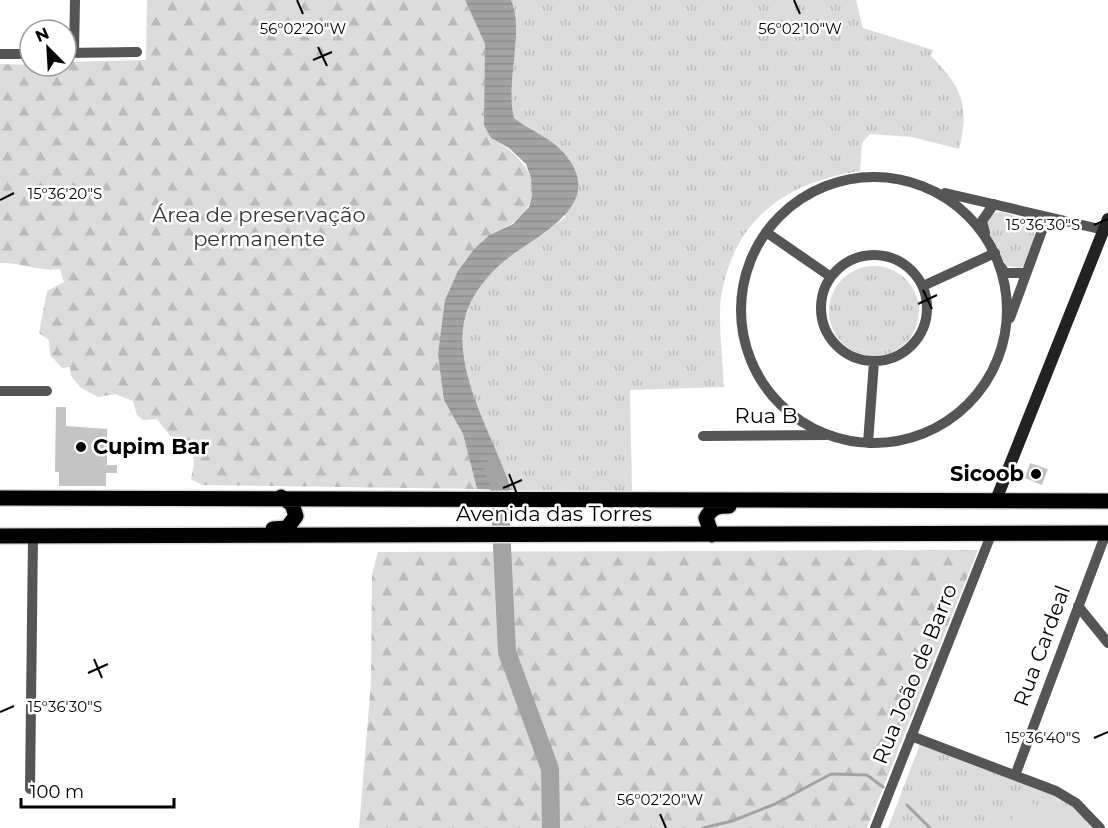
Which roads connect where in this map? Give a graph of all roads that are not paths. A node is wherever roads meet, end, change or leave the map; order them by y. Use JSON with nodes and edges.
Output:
{"nodes":[{"id":1,"x":75,"y":0,"type":"edge"},
{"id":2,"x":73,"y":18,"type":"edge"},
{"id":3,"x":137,"y":52,"type":"dead end"},
{"id":4,"x":78,"y":53,"type":"edge"},
{"id":5,"x":0,"y":54,"type":"edge"},
{"id":6,"x":18,"y":54,"type":"edge"},
{"id":7,"x":936,"y":191,"type":"junction"},
{"id":8,"x":994,"y":204,"type":"junction"},
{"id":9,"x":1047,"y":216,"type":"junction"},
{"id":10,"x":1106,"y":225,"type":"edge"},
{"id":11,"x":766,"y":232,"type":"junction"},
{"id":12,"x":986,"y":236,"type":"junction"},
{"id":13,"x":995,"y":252,"type":"junction"},
{"id":14,"x":1001,"y":267,"type":"junction"},
{"id":15,"x":1026,"y":273,"type":"junction"},
{"id":16,"x":831,"y":277,"type":"junction"},
{"id":17,"x":923,"y":286,"type":"junction"},
{"id":18,"x":1007,"y":329,"type":"junction"},
{"id":19,"x":874,"y":362,"type":"junction"},
{"id":20,"x":0,"y":391,"type":"edge"},
{"id":21,"x":47,"y":391,"type":"dead end"},
{"id":22,"x":828,"y":435,"type":"junction"},
{"id":23,"x":703,"y":436,"type":"dead end"},
{"id":24,"x":868,"y":443,"type":"junction"},
{"id":25,"x":281,"y":497,"type":"junction"},
{"id":26,"x":0,"y":498,"type":"edge"},
{"id":27,"x":996,"y":500,"type":"junction"},
{"id":28,"x":846,"y":501,"type":"junction"},
{"id":29,"x":1108,"y":501,"type":"edge"},
{"id":30,"x":1107,"y":533,"type":"edge"},
{"id":31,"x":178,"y":535,"type":"junction"},
{"id":32,"x":712,"y":535,"type":"junction"},
{"id":33,"x":991,"y":535,"type":"junction"},
{"id":34,"x":0,"y":536,"type":"edge"},
{"id":35,"x":33,"y":536,"type":"junction"},
{"id":36,"x":1078,"y":606,"type":"junction"},
{"id":37,"x":1108,"y":643,"type":"edge"},
{"id":38,"x":911,"y":736,"type":"junction"},
{"id":39,"x":1016,"y":773,"type":"junction"},
{"id":40,"x":30,"y":789,"type":"dead end"},
{"id":41,"x":875,"y":828,"type":"edge"},
{"id":42,"x":1100,"y":828,"type":"edge"}],
"edges":[{"from":1,"to":2,"type":"street"},
{"from":3,"to":4,"type":"street"},
{"from":5,"to":6,"type":"street"},
{"from":7,"to":8,"type":"street"},
{"from":7,"to":11,"type":"street","name":"Rua B"},
{"from":7,"to":12,"type":"street","name":"Rua B"},
{"from":8,"to":9,"type":"street"},
{"from":8,"to":12,"type":"street"},
{"from":9,"to":10,"type":"street"},
{"from":9,"to":15,"type":"street"},
{"from":10,"to":27,"type":"street"},
{"from":11,"to":16,"type":"street"},
{"from":11,"to":22,"type":"street","name":"Rua B"},
{"from":12,"to":13,"type":"street","name":"Rua B"},
{"from":13,"to":14,"type":"street","name":"Rua B"},
{"from":13,"to":17,"type":"street"},
{"from":14,"to":15,"type":"street"},
{"from":14,"to":18,"type":"street","name":"Rua B"},
{"from":15,"to":18,"type":"street"},
{"from":16,"to":17,"type":"street"},
{"from":16,"to":19,"type":"street"},
{"from":17,"to":19,"type":"street"},
{"from":18,"to":24,"type":"street","name":"Rua B"},
{"from":19,"to":24,"type":"street"},
{"from":20,"to":21,"type":"street"},
{"from":22,"to":23,"type":"street","name":"Rua B"},
{"from":22,"to":24,"type":"street","name":"Rua B"},
{"from":25,"to":26,"type":"main road","name":"Avenida das Torres"},
{"from":25,"to":28,"type":"main road","name":"Avenida das Torres"},
{"from":25,"to":31,"type":"main road"},
{"from":27,"to":28,"type":"main road","name":"Avenida das Torres"},
{"from":27,"to":29,"type":"main road","name":"Avenida das Torres"},
{"from":28,"to":32,"type":"main road"},
{"from":30,"to":33,"type":"main road","name":"Avenida das Torres"},
{"from":30,"to":36,"type":"street","name":"Rua Cardeal"},
{"from":31,"to":32,"type":"main road","name":"Avenida das Torres"},
{"from":31,"to":35,"type":"main road","name":"Avenida das Torres"},
{"from":32,"to":33,"type":"main road","name":"Avenida das Torres"},
{"from":33,"to":38,"type":"street","name":"Rua João de Barro"},
{"from":34,"to":35,"type":"main road","name":"Avenida das Torres"},
{"from":35,"to":40,"type":"street"},
{"from":36,"to":37,"type":"street"},
{"from":36,"to":39,"type":"street","name":"Rua Cardeal"},
{"from":38,"to":39,"type":"street"},
{"from":38,"to":41,"type":"street","name":"Rua João de Barro"},
{"from":39,"to":42,"type":"street"}]}
